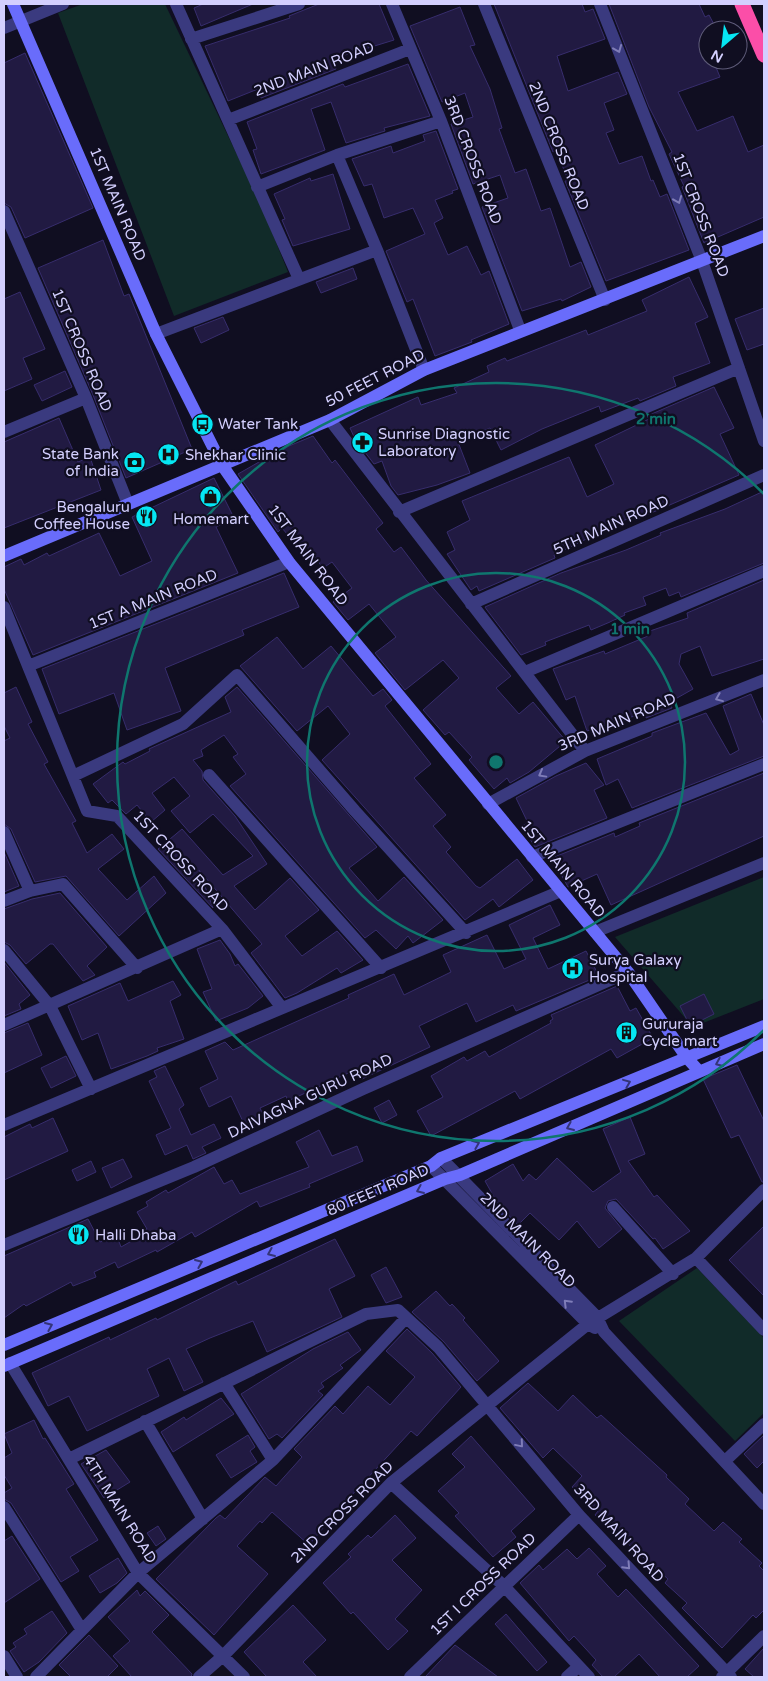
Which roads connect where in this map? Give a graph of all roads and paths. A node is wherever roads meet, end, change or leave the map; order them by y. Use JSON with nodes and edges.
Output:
{"nodes":[{"id":1,"x":13,"y":4,"type":"edge"},
{"id":2,"x":63,"y":4,"type":"edge"},
{"id":3,"x":176,"y":4,"type":"edge"},
{"id":4,"x":299,"y":4,"type":"edge"},
{"id":5,"x":392,"y":4,"type":"edge"},
{"id":6,"x":484,"y":4,"type":"edge"},
{"id":7,"x":600,"y":4,"type":"edge"},
{"id":8,"x":742,"y":4,"type":"edge"},
{"id":9,"x":21,"y":21,"type":"junction"},
{"id":10,"x":4,"y":28,"type":"edge"},
{"id":11,"x":191,"y":39,"type":"junction"},
{"id":12,"x":410,"y":49,"type":"junction"},
{"id":13,"x":764,"y":55,"type":"edge"},
{"id":14,"x":228,"y":120,"type":"junction"},
{"id":15,"x":441,"y":121,"type":"junction"},
{"id":16,"x":337,"y":155,"type":"junction"},
{"id":17,"x":257,"y":187,"type":"junction"},
{"id":18,"x":4,"y":211,"type":"edge"},
{"id":19,"x":764,"y":236,"type":"edge"},
{"id":20,"x":377,"y":250,"type":"junction"},
{"id":21,"x":702,"y":261,"type":"junction"},
{"id":22,"x":299,"y":279,"type":"junction"},
{"id":23,"x":605,"y":300,"type":"junction"},
{"id":24,"x":520,"y":330,"type":"junction"},
{"id":25,"x":156,"y":334,"type":"junction"},
{"id":26,"x":739,"y":368,"type":"junction"},
{"id":27,"x":424,"y":370,"type":"junction"},
{"id":28,"x":86,"y":398,"type":"junction"},
{"id":29,"x":330,"y":420,"type":"junction"},
{"id":30,"x":5,"y":427,"type":"edge"},
{"id":31,"x":764,"y":441,"type":"edge"},
{"id":32,"x":222,"y":465,"type":"junction"},
{"id":33,"x":764,"y":475,"type":"edge"},
{"id":34,"x":128,"y":504,"type":"junction"},
{"id":35,"x":399,"y":512,"type":"junction"},
{"id":36,"x":4,"y":556,"type":"edge"},
{"id":37,"x":289,"y":562,"type":"junction"},
{"id":38,"x":764,"y":571,"type":"edge"},
{"id":39,"x":471,"y":604,"type":"junction"},
{"id":40,"x":4,"y":607,"type":"edge"},
{"id":41,"x":28,"y":666,"type":"junction"},
{"id":42,"x":525,"y":672,"type":"junction"},
{"id":43,"x":764,"y":681,"type":"edge"},
{"id":44,"x":585,"y":751,"type":"junction"},
{"id":45,"x":764,"y":764,"type":"edge"},
{"id":46,"x":209,"y":775,"type":"dead end"},
{"id":47,"x":73,"y":776,"type":"junction"},
{"id":48,"x":488,"y":804,"type":"junction"},
{"id":49,"x":4,"y":832,"type":"edge"},
{"id":50,"x":532,"y":857,"type":"junction"},
{"id":51,"x":764,"y":864,"type":"edge"},
{"id":52,"x":561,"y":891,"type":"junction"},
{"id":53,"x":30,"y":892,"type":"junction"},
{"id":54,"x":4,"y":901,"type":"edge"},
{"id":55,"x":222,"y":928,"type":"junction"},
{"id":56,"x":595,"y":932,"type":"junction"},
{"id":57,"x":466,"y":933,"type":"junction"},
{"id":58,"x":4,"y":950,"type":"edge"},
{"id":59,"x":137,"y":968,"type":"junction"},
{"id":60,"x":381,"y":968,"type":"junction"},
{"id":61,"x":628,"y":972,"type":"junction"},
{"id":62,"x":50,"y":1006,"type":"junction"},
{"id":63,"x":282,"y":1008,"type":"junction"},
{"id":64,"x":4,"y":1025,"type":"edge"},
{"id":65,"x":764,"y":1026,"type":"edge"},
{"id":66,"x":764,"y":1044,"type":"edge"},
{"id":67,"x":688,"y":1058,"type":"junction"},
{"id":68,"x":699,"y":1071,"type":"junction"},
{"id":69,"x":91,"y":1089,"type":"junction"},
{"id":70,"x":4,"y":1125,"type":"edge"},
{"id":71,"x":441,"y":1158,"type":"junction"},
{"id":72,"x":430,"y":1166,"type":"junction"},
{"id":73,"x":460,"y":1175,"type":"junction"},
{"id":74,"x":445,"y":1179,"type":"junction"},
{"id":75,"x":764,"y":1190,"type":"edge"},
{"id":76,"x":614,"y":1207,"type":"dead end"},
{"id":77,"x":4,"y":1246,"type":"edge"},
{"id":78,"x":696,"y":1258,"type":"junction"},
{"id":79,"x":673,"y":1274,"type":"junction"},
{"id":80,"x":406,"y":1318,"type":"junction"},
{"id":81,"x":593,"y":1321,"type":"junction"},
{"id":82,"x":764,"y":1330,"type":"edge"},
{"id":83,"x":4,"y":1345,"type":"edge"},
{"id":84,"x":7,"y":1364,"type":"edge"},
{"id":85,"x":224,"y":1383,"type":"junction"},
{"id":86,"x":489,"y":1406,"type":"junction"},
{"id":87,"x":145,"y":1422,"type":"junction"},
{"id":88,"x":764,"y":1424,"type":"edge"},
{"id":89,"x":69,"y":1459,"type":"junction"},
{"id":90,"x":273,"y":1460,"type":"junction"},
{"id":91,"x":725,"y":1461,"type":"junction"},
{"id":92,"x":391,"y":1482,"type":"junction"},
{"id":93,"x":764,"y":1504,"type":"edge"},
{"id":94,"x":4,"y":1507,"type":"edge"},
{"id":95,"x":579,"y":1515,"type":"junction"},
{"id":96,"x":202,"y":1519,"type":"junction"},
{"id":97,"x":138,"y":1572,"type":"junction"},
{"id":98,"x":504,"y":1586,"type":"junction"},
{"id":99,"x":82,"y":1630,"type":"junction"},
{"id":100,"x":764,"y":1636,"type":"edge"},
{"id":101,"x":4,"y":1656,"type":"edge"},
{"id":102,"x":223,"y":1656,"type":"junction"},
{"id":103,"x":578,"y":1667,"type":"junction"},
{"id":104,"x":727,"y":1676,"type":"edge"},
{"id":105,"x":17,"y":1677,"type":"edge"},
{"id":106,"x":36,"y":1677,"type":"edge"},
{"id":107,"x":199,"y":1677,"type":"edge"},
{"id":108,"x":244,"y":1677,"type":"edge"},
{"id":109,"x":410,"y":1677,"type":"edge"},
{"id":110,"x":567,"y":1677,"type":"edge"},
{"id":111,"x":588,"y":1677,"type":"edge"}],
"edges":[{"from":1,"to":9,"type":"street","name":"1ST MAIN ROAD"},
{"from":2,"to":9,"type":"street"},
{"from":3,"to":11,"type":"street"},
{"from":4,"to":11,"type":"street"},
{"from":5,"to":12,"type":"street","name":"3RD CROSS ROAD"},
{"from":6,"to":23,"type":"street","name":"2ND CROSS ROAD"},
{"from":7,"to":21,"type":"street","name":"1ST CROSS ROAD","one_way":true},
{"from":8,"to":13,"type":"highway"},
{"from":9,"to":10,"type":"street"},
{"from":9,"to":25,"type":"street","name":"1ST MAIN ROAD"},
{"from":11,"to":14,"type":"street"},
{"from":12,"to":14,"type":"street","name":"2ND MAIN ROAD"},
{"from":12,"to":15,"type":"street","name":"3RD CROSS ROAD"},
{"from":14,"to":17,"type":"street"},
{"from":15,"to":16,"type":"street"},
{"from":15,"to":24,"type":"street","name":"3RD CROSS ROAD"},
{"from":16,"to":17,"type":"street"},
{"from":16,"to":20,"type":"street"},
{"from":17,"to":22,"type":"street"},
{"from":18,"to":28,"type":"street","name":"1ST CROSS ROAD"},
{"from":19,"to":21,"type":"street","name":"50 FEET ROAD"},
{"from":20,"to":22,"type":"street"},
{"from":20,"to":27,"type":"street"},
{"from":21,"to":23,"type":"street","name":"50 FEET ROAD"},
{"from":21,"to":26,"type":"street","name":"1ST CROSS ROAD"},
{"from":22,"to":25,"type":"street"},
{"from":23,"to":24,"type":"street","name":"50 FEET ROAD"},
{"from":24,"to":27,"type":"street","name":"50 FEET ROAD"},
{"from":25,"to":32,"type":"street","name":"1ST MAIN ROAD"},
{"from":26,"to":31,"type":"street","name":"1ST CROSS ROAD"},
{"from":26,"to":35,"type":"street"},
{"from":27,"to":29,"type":"street","name":"50 FEET ROAD"},
{"from":28,"to":30,"type":"street"},
{"from":28,"to":34,"type":"street","name":"1ST CROSS ROAD"},
{"from":29,"to":32,"type":"street","name":"50 FEET ROAD"},
{"from":29,"to":35,"type":"street"},
{"from":32,"to":34,"type":"street","name":"50 FEET ROAD"},
{"from":32,"to":37,"type":"street","name":"1ST MAIN ROAD"},
{"from":33,"to":39,"type":"street","name":"5TH MAIN ROAD"},
{"from":34,"to":36,"type":"street","name":"50 FEET ROAD"},
{"from":35,"to":39,"type":"street"},
{"from":37,"to":41,"type":"street","name":"1ST A MAIN ROAD"},
{"from":37,"to":48,"type":"street","name":"1ST MAIN ROAD"},
{"from":38,"to":42,"type":"street"},
{"from":39,"to":42,"type":"street"},
{"from":40,"to":41,"type":"street","name":"1ST CROSS ROAD"},
{"from":41,"to":47,"type":"street","name":"1ST CROSS ROAD"},
{"from":42,"to":44,"type":"street"},
{"from":43,"to":44,"type":"street","name":"3RD MAIN ROAD","one_way":true},
{"from":44,"to":48,"type":"street","name":"3RD MAIN ROAD","one_way":true},
{"from":45,"to":50,"type":"street"},
{"from":46,"to":60,"type":"street"},
{"from":47,"to":55,"type":"street","name":"1ST CROSS ROAD"},
{"from":47,"to":57,"type":"street"},
{"from":48,"to":50,"type":"street","name":"1ST MAIN ROAD"},
{"from":49,"to":53,"type":"street"},
{"from":50,"to":52,"type":"street","name":"1ST MAIN ROAD"},
{"from":51,"to":56,"type":"street"},
{"from":52,"to":56,"type":"street","name":"1ST MAIN ROAD"},
{"from":52,"to":57,"type":"street"},
{"from":53,"to":54,"type":"street"},
{"from":53,"to":59,"type":"street"},
{"from":55,"to":59,"type":"street"},
{"from":55,"to":63,"type":"street","name":"1ST CROSS ROAD"},
{"from":56,"to":61,"type":"street","name":"1ST MAIN ROAD"},
{"from":57,"to":60,"type":"street"},
{"from":58,"to":62,"type":"street"},
{"from":59,"to":62,"type":"street"},
{"from":60,"to":63,"type":"street"},
{"from":61,"to":67,"type":"street","name":"1ST MAIN ROAD"},
{"from":61,"to":77,"type":"street","name":"DAIVAGNA GURU ROAD"},
{"from":62,"to":64,"type":"street"},
{"from":62,"to":69,"type":"street"},
{"from":63,"to":69,"type":"street"},
{"from":65,"to":67,"type":"street","name":"80 FEET ROAD"},
{"from":66,"to":68,"type":"street","name":"80 FEET ROAD","one_way":true},
{"from":67,"to":68,"type":"street","name":"1ST MAIN ROAD"},
{"from":71,"to":67,"type":"street","name":"80 FEET ROAD","one_way":true},
{"from":68,"to":73,"type":"street","name":"80 FEET ROAD","one_way":true},
{"from":69,"to":70,"type":"street"},
{"from":71,"to":72,"type":"street","name":"80 FEET ROAD"},
{"from":71,"to":73,"type":"street","name":"2ND MAIN ROAD"},
{"from":72,"to":74,"type":"street","name":"2ND MAIN ROAD"},
{"from":83,"to":72,"type":"street","name":"80 FEET ROAD","one_way":true},
{"from":73,"to":74,"type":"street","name":"80 FEET ROAD"},
{"from":73,"to":81,"type":"street","name":"2ND MAIN ROAD"},
{"from":81,"to":74,"type":"street","name":"2ND MAIN ROAD","one_way":true},
{"from":74,"to":84,"type":"street","name":"80 FEET ROAD","one_way":true},
{"from":75,"to":78,"type":"street"},
{"from":76,"to":79,"type":"street"},
{"from":78,"to":79,"type":"street","name":"2ND CROSS ROAD"},
{"from":78,"to":82,"type":"street"},
{"from":79,"to":81,"type":"street","name":"2ND CROSS ROAD"},
{"from":80,"to":85,"type":"street"},
{"from":80,"to":86,"type":"street","name":"3RD MAIN ROAD"},
{"from":80,"to":90,"type":"street"},
{"from":81,"to":86,"type":"street","name":"2ND CROSS ROAD"},
{"from":81,"to":91,"type":"street","name":"2ND MAIN ROAD"},
{"from":84,"to":89,"type":"street","name":"4TH MAIN ROAD"},
{"from":85,"to":87,"type":"street"},
{"from":85,"to":90,"type":"street"},
{"from":86,"to":92,"type":"street","name":"2ND CROSS ROAD"},
{"from":86,"to":95,"type":"street","name":"3RD MAIN ROAD","one_way":true},
{"from":87,"to":89,"type":"street"},
{"from":87,"to":96,"type":"street"},
{"from":88,"to":91,"type":"street"},
{"from":89,"to":97,"type":"street","name":"4TH MAIN ROAD"},
{"from":90,"to":96,"type":"street"},
{"from":91,"to":93,"type":"street","name":"2ND MAIN ROAD"},
{"from":92,"to":98,"type":"street"},
{"from":92,"to":102,"type":"street","name":"2ND CROSS ROAD"},
{"from":94,"to":99,"type":"street"},
{"from":95,"to":98,"type":"street","name":"1ST I CROSS ROAD"},
{"from":95,"to":104,"type":"street","name":"3RD MAIN ROAD","one_way":true},
{"from":96,"to":97,"type":"street"},
{"from":97,"to":99,"type":"street"},
{"from":97,"to":102,"type":"street","name":"4TH MAIN ROAD"},
{"from":98,"to":103,"type":"street"},
{"from":98,"to":109,"type":"street","name":"1ST I CROSS ROAD"},
{"from":99,"to":106,"type":"street"},
{"from":100,"to":104,"type":"street"},
{"from":101,"to":105,"type":"street"},
{"from":102,"to":107,"type":"street","name":"2ND CROSS ROAD"},
{"from":102,"to":108,"type":"street","name":"4TH MAIN ROAD"},
{"from":103,"to":110,"type":"street"},
{"from":103,"to":111,"type":"street"}]}
